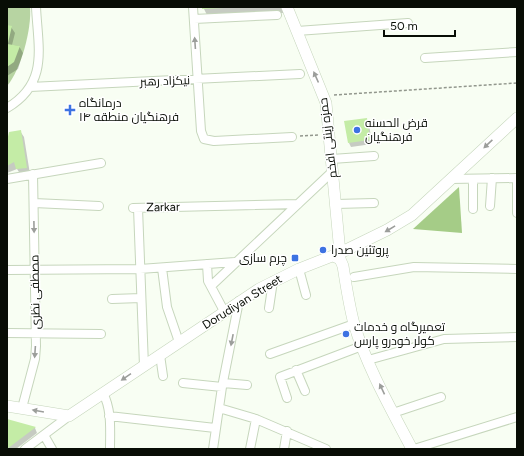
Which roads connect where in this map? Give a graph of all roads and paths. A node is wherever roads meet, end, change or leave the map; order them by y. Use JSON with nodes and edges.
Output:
{"nodes":[{"id":1,"x":36,"y":7,"type":"edge"},
{"id":2,"x":193,"y":7,"type":"edge"},
{"id":3,"x":287,"y":7,"type":"edge"},
{"id":4,"x":277,"y":15,"type":"dead end"},
{"id":5,"x":194,"y":19,"type":"junction"},
{"id":6,"x":408,"y":23,"type":"dead end"},
{"id":7,"x":297,"y":31,"type":"junction"},
{"id":8,"x":517,"y":52,"type":"edge"},
{"id":9,"x":425,"y":58,"type":"dead end"},
{"id":10,"x":300,"y":74,"type":"dead end"},
{"id":11,"x":198,"y":80,"type":"junction"},
{"id":12,"x":517,"y":83,"type":"edge"},
{"id":13,"x":30,"y":87,"type":"junction"},
{"id":14,"x":324,"y":96,"type":"junction"},
{"id":15,"x":7,"y":108,"type":"edge"},
{"id":16,"x":517,"y":118,"type":"edge"},
{"id":17,"x":330,"y":135,"type":"junction"},
{"id":18,"x":292,"y":137,"type":"joint"},
{"id":19,"x":374,"y":156,"type":"dead end"},
{"id":20,"x":332,"y":159,"type":"junction"},
{"id":21,"x":101,"y":163,"type":"dead end"},
{"id":22,"x":333,"y":171,"type":"junction"},
{"id":23,"x":33,"y":174,"type":"junction"},
{"id":24,"x":492,"y":178,"type":"junction"},
{"id":25,"x":517,"y":178,"type":"edge"},
{"id":26,"x":7,"y":179,"type":"edge"},
{"id":27,"x":450,"y":179,"type":"junction"},
{"id":28,"x":473,"y":179,"type":"junction"},
{"id":29,"x":34,"y":203,"type":"junction"},
{"id":30,"x":298,"y":204,"type":"junction"},
{"id":31,"x":336,"y":204,"type":"junction"},
{"id":32,"x":374,"y":204,"type":"dead end"},
{"id":33,"x":99,"y":206,"type":"dead end"},
{"id":34,"x":490,"y":206,"type":"dead end"},
{"id":35,"x":473,"y":209,"type":"dead end"},
{"id":36,"x":517,"y":213,"type":"edge"},
{"id":37,"x":337,"y":254,"type":"junction"},
{"id":38,"x":235,"y":262,"type":"junction"},
{"id":39,"x":207,"y":264,"type":"junction"},
{"id":40,"x":162,"y":268,"type":"junction"},
{"id":41,"x":140,"y":269,"type":"junction"},
{"id":42,"x":299,"y":269,"type":"junction"},
{"id":43,"x":517,"y":269,"type":"edge"},
{"id":44,"x":7,"y":270,"type":"edge"},
{"id":45,"x":35,"y":271,"type":"junction"},
{"id":46,"x":354,"y":277,"type":"dead end"},
{"id":47,"x":272,"y":281,"type":"junction"},
{"id":48,"x":211,"y":286,"type":"junction"},
{"id":49,"x":306,"y":295,"type":"dead end"},
{"id":50,"x":141,"y":298,"type":"junction"},
{"id":51,"x":112,"y":299,"type":"dead end"},
{"id":52,"x":239,"y":301,"type":"junction"},
{"id":53,"x":269,"y":308,"type":"dead end"},
{"id":54,"x":224,"y":311,"type":"junction"},
{"id":55,"x":354,"y":324,"type":"junction"},
{"id":56,"x":7,"y":333,"type":"edge"},
{"id":57,"x":36,"y":333,"type":"junction"},
{"id":58,"x":102,"y":334,"type":"dead end"},
{"id":59,"x":517,"y":337,"type":"edge"},
{"id":60,"x":179,"y":342,"type":"junction"},
{"id":61,"x":362,"y":346,"type":"junction"},
{"id":62,"x":270,"y":354,"type":"dead end"},
{"id":63,"x":160,"y":355,"type":"junction"},
{"id":64,"x":368,"y":360,"type":"junction"},
{"id":65,"x":144,"y":366,"type":"junction"},
{"id":66,"x":296,"y":370,"type":"junction"},
{"id":67,"x":163,"y":376,"type":"dead end"},
{"id":68,"x":184,"y":383,"type":"dead end"},
{"id":69,"x":247,"y":384,"type":"dead end"},
{"id":70,"x":223,"y":385,"type":"junction"},
{"id":71,"x":305,"y":391,"type":"dead end"},
{"id":72,"x":103,"y":393,"type":"junction"},
{"id":73,"x":441,"y":397,"type":"dead end"},
{"id":74,"x":287,"y":398,"type":"dead end"},
{"id":75,"x":7,"y":406,"type":"edge"},
{"id":76,"x":22,"y":408,"type":"junction"},
{"id":77,"x":219,"y":408,"type":"junction"},
{"id":78,"x":393,"y":413,"type":"junction"},
{"id":79,"x":68,"y":416,"type":"junction"},
{"id":80,"x":109,"y":416,"type":"junction"},
{"id":81,"x":517,"y":417,"type":"edge"},
{"id":82,"x":256,"y":419,"type":"junction"},
{"id":83,"x":215,"y":428,"type":"junction"},
{"id":84,"x":287,"y":431,"type":"junction"},
{"id":85,"x":44,"y":435,"type":"junction"},
{"id":86,"x":322,"y":448,"type":"edge"},
{"id":87,"x":25,"y":449,"type":"edge"},
{"id":88,"x":52,"y":449,"type":"edge"},
{"id":89,"x":110,"y":449,"type":"edge"},
{"id":90,"x":213,"y":449,"type":"edge"},
{"id":91,"x":250,"y":449,"type":"edge"},
{"id":92,"x":284,"y":449,"type":"edge"},
{"id":93,"x":413,"y":449,"type":"edge"}],
"edges":[{"from":1,"to":13,"type":"street"},
{"from":2,"to":5,"type":"street"},
{"from":3,"to":7,"type":"main road","name":"حمزه زینتی افخم"},
{"from":4,"to":5,"type":"street"},
{"from":11,"to":5,"type":"street","one_way":true},
{"from":6,"to":7,"type":"street"},
{"from":14,"to":7,"type":"main road","name":"حمزه زینتی افخم","one_way":true},
{"from":8,"to":9,"type":"street"},
{"from":10,"to":11,"type":"street","name":"نیکزاد رهبر"},
{"from":11,"to":13,"type":"street","name":"نیکزاد رهبر"},
{"from":11,"to":18,"type":"street"},
{"from":12,"to":14,"type":"path"},
{"from":13,"to":15,"type":"street"},
{"from":14,"to":17,"type":"main road","name":"حمزه زینتی افخم"},
{"from":16,"to":27,"type":"main road","name":"Dorudiyan Street","one_way":true},
{"from":17,"to":18,"type":"path"},
{"from":17,"to":20,"type":"main road","name":"حمزه زینتی افخم"},
{"from":19,"to":20,"type":"street"},
{"from":20,"to":22,"type":"main road","name":"حمزه زینتی افخم"},
{"from":21,"to":23,"type":"street"},
{"from":22,"to":30,"type":"street"},
{"from":22,"to":31,"type":"main road","name":"حمزه زینتی افخم"},
{"from":23,"to":26,"type":"street"},
{"from":23,"to":29,"type":"street","name":"مصطفی نظری"},
{"from":24,"to":25,"type":"street"},
{"from":24,"to":28,"type":"street"},
{"from":24,"to":34,"type":"street"},
{"from":25,"to":36,"type":"street"},
{"from":27,"to":28,"type":"street"},
{"from":27,"to":37,"type":"main road","name":"Dorudiyan Street","one_way":true},
{"from":28,"to":35,"type":"street"},
{"from":29,"to":33,"type":"street"},
{"from":29,"to":45,"type":"street","name":"مصطفی نظری","one_way":true},
{"from":30,"to":38,"type":"street"},
{"from":30,"to":41,"type":"street","name":"Zarkar"},
{"from":31,"to":32,"type":"street"},
{"from":31,"to":37,"type":"main road","name":"حمزه زینتی افخم"},
{"from":37,"to":42,"type":"main road","name":"Dorudiyan Street"},
{"from":37,"to":55,"type":"main road"},
{"from":38,"to":39,"type":"street"},
{"from":38,"to":48,"type":"street"},
{"from":39,"to":40,"type":"street"},
{"from":39,"to":48,"type":"street"},
{"from":40,"to":41,"type":"street"},
{"from":40,"to":60,"type":"street"},
{"from":41,"to":45,"type":"street"},
{"from":41,"to":50,"type":"street","name":"Zarkar"},
{"from":42,"to":47,"type":"main road","name":"Dorudiyan Street"},
{"from":42,"to":49,"type":"street"},
{"from":43,"to":46,"type":"street"},
{"from":44,"to":45,"type":"street"},
{"from":45,"to":57,"type":"street","name":"مصطفی نظری"},
{"from":47,"to":52,"type":"main road","name":"Dorudiyan Street"},
{"from":47,"to":53,"type":"street"},
{"from":48,"to":54,"type":"street"},
{"from":50,"to":51,"type":"street"},
{"from":50,"to":65,"type":"street","name":"Zarkar"},
{"from":52,"to":54,"type":"main road","name":"Dorudiyan Street"},
{"from":52,"to":70,"type":"street","one_way":true},
{"from":54,"to":60,"type":"main road","name":"Dorudiyan Street"},
{"from":55,"to":61,"type":"main road"},
{"from":55,"to":62,"type":"street"},
{"from":56,"to":57,"type":"street"},
{"from":57,"to":58,"type":"street"},
{"from":57,"to":76,"type":"street","name":"مصطفی نظری","one_way":true},
{"from":59,"to":64,"type":"street"},
{"from":60,"to":63,"type":"main road","name":"Dorudiyan Street"},
{"from":61,"to":64,"type":"main road"},
{"from":61,"to":66,"type":"street"},
{"from":63,"to":65,"type":"main road","name":"Dorudiyan Street"},
{"from":63,"to":67,"type":"street"},
{"from":78,"to":64,"type":"main road","one_way":true},
{"from":65,"to":72,"type":"main road","name":"Dorudiyan Street","one_way":true},
{"from":66,"to":71,"type":"street"},
{"from":66,"to":74,"type":"street"},
{"from":68,"to":70,"type":"street"},
{"from":69,"to":70,"type":"street"},
{"from":70,"to":77,"type":"street"},
{"from":72,"to":79,"type":"main road","name":"Dorudiyan Street"},
{"from":72,"to":80,"type":"street"},
{"from":73,"to":78,"type":"street"},
{"from":75,"to":76,"type":"main road"},
{"from":79,"to":76,"type":"main road","one_way":true},
{"from":77,"to":82,"type":"street"},
{"from":77,"to":83,"type":"street"},
{"from":78,"to":93,"type":"main road"},
{"from":79,"to":85,"type":"street","name":"Dorudiyan Street"},
{"from":80,"to":83,"type":"street"},
{"from":80,"to":89,"type":"street"},
{"from":81,"to":93,"type":"street"},
{"from":82,"to":84,"type":"street"},
{"from":82,"to":91,"type":"street"},
{"from":83,"to":90,"type":"street"},
{"from":84,"to":86,"type":"street"},
{"from":84,"to":92,"type":"street"},
{"from":85,"to":87,"type":"street","name":"Dorudiyan Street"},
{"from":85,"to":88,"type":"street"}]}
